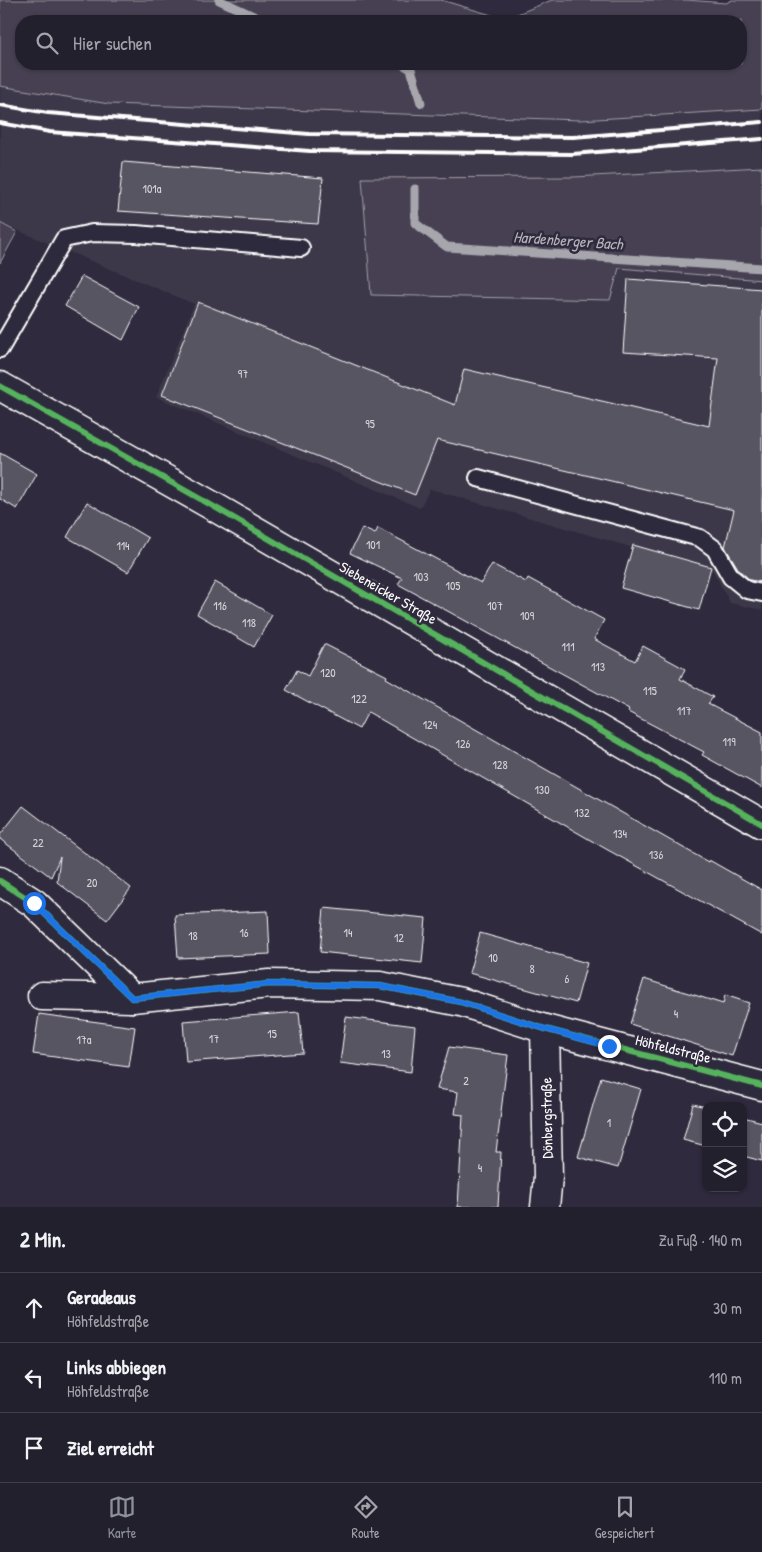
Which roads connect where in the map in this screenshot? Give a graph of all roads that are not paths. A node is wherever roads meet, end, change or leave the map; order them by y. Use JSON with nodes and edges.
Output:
{"nodes":[{"id":1,"x":301,"y":248,"type":"dead end"},
{"id":2,"x":0,"y":350,"type":"edge"},
{"id":3,"x":0,"y":386,"type":"edge"},
{"id":4,"x":478,"y":478,"type":"dead end"},
{"id":5,"x":762,"y":593,"type":"edge"},
{"id":6,"x":762,"y":824,"type":"edge"},
{"id":7,"x":0,"y":881,"type":"edge"},
{"id":8,"x":42,"y":996,"type":"dead end"},
{"id":9,"x":132,"y":998,"type":"junction"},
{"id":10,"x":545,"y":1029,"type":"junction"},
{"id":11,"x":762,"y":1086,"type":"edge"},
{"id":12,"x":545,"y":1207,"type":"edge"}],
"edges":[{"from":1,"to":2,"type":"lane"},
{"from":3,"to":6,"type":"street","name":"Siebeneicker Straße"},
{"from":4,"to":5,"type":"lane"},
{"from":7,"to":9,"type":"street"},
{"from":8,"to":9,"type":"street","name":"Höhfeldstraße"},
{"from":9,"to":10,"type":"street","name":"Höhfeldstraße"},
{"from":10,"to":11,"type":"street","name":"Höhfeldstraße"},
{"from":10,"to":12,"type":"street","name":"Dönbergstraße"}]}
